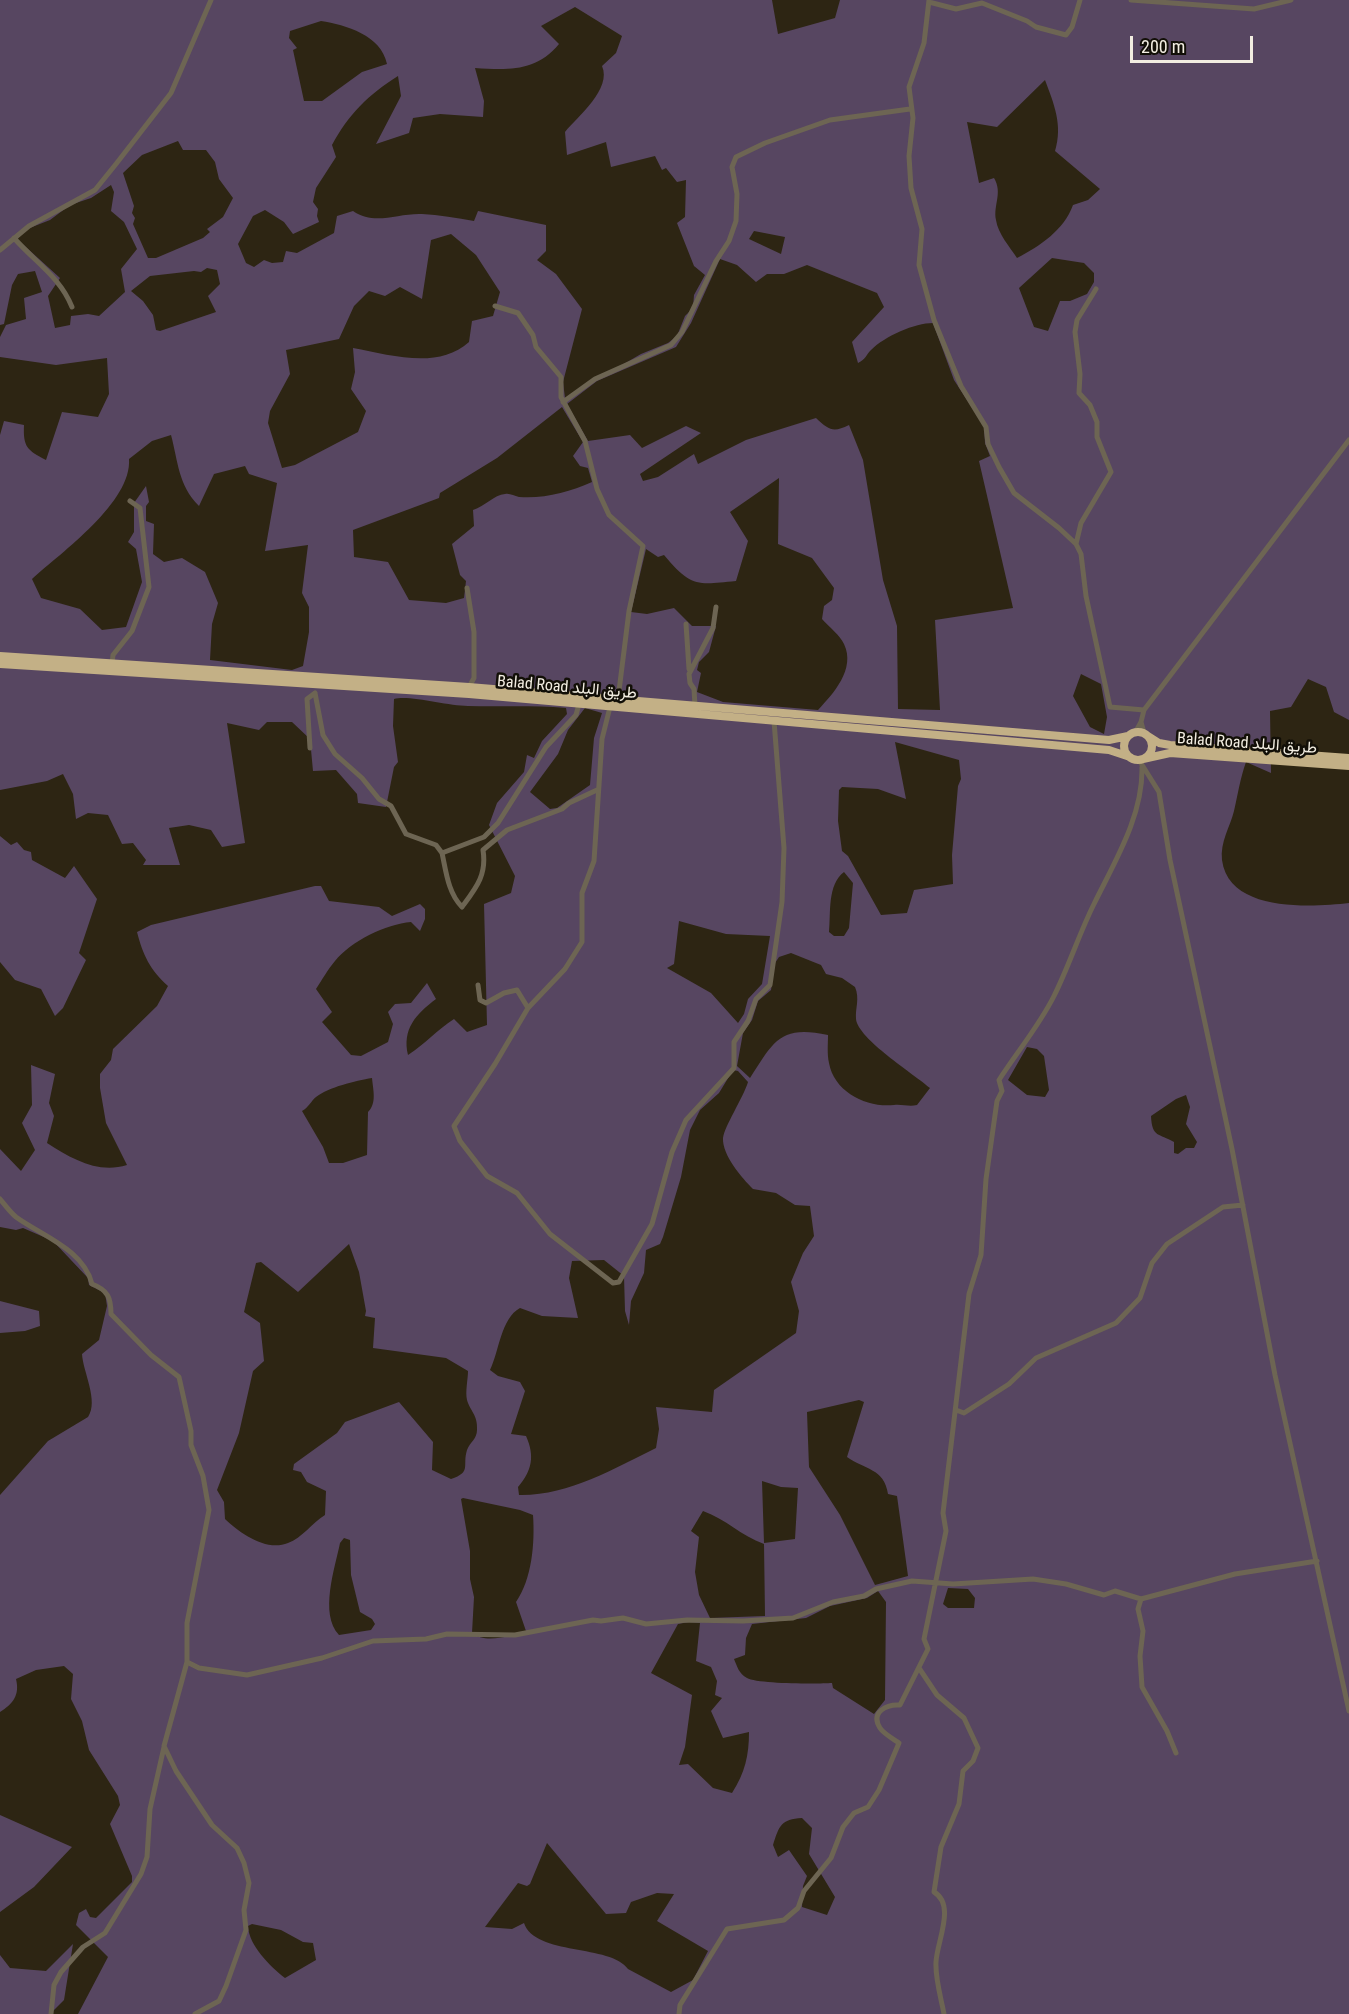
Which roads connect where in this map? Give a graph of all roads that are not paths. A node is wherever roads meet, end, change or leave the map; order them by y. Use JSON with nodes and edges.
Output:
{"nodes":[{"id":1,"x":211,"y":0,"type":"edge"},
{"id":2,"x":1080,"y":0,"type":"edge"},
{"id":3,"x":1131,"y":0,"type":"edge"},
{"id":4,"x":1291,"y":0,"type":"edge"},
{"id":5,"x":929,"y":1,"type":"edge"},
{"id":6,"x":910,"y":109,"type":"junction"},
{"id":7,"x":14,"y":238,"type":"junction"},
{"id":8,"x":0,"y":249,"type":"edge"},
{"id":9,"x":1096,"y":289,"type":"dead end"},
{"id":10,"x":495,"y":306,"type":"dead end"},
{"id":11,"x":72,"y":307,"type":"dead end"},
{"id":12,"x":563,"y":402,"type":"junction"},
{"id":13,"x":1349,"y":440,"type":"edge"},
{"id":14,"x":130,"y":501,"type":"dead end"},
{"id":15,"x":1076,"y":544,"type":"junction"},
{"id":16,"x":467,"y":588,"type":"dead end"},
{"id":17,"x":716,"y":607,"type":"dead end"},
{"id":18,"x":686,"y":624,"type":"dead end"},
{"id":19,"x":0,"y":656,"type":"edge"},
{"id":20,"x":0,"y":664,"type":"edge"},
{"id":21,"x":112,"y":664,"type":"junction"},
{"id":22,"x":689,"y":674,"type":"junction"},
{"id":23,"x":317,"y":680,"type":"junction"},
{"id":24,"x":470,"y":687,"type":"junction"},
{"id":25,"x":315,"y":693,"type":"junction"},
{"id":26,"x":618,"y":699,"type":"junction"},
{"id":27,"x":579,"y":704,"type":"junction"},
{"id":28,"x":610,"y":706,"type":"junction"},
{"id":29,"x":695,"y":706,"type":"junction"},
{"id":30,"x":1144,"y":710,"type":"junction"},
{"id":31,"x":774,"y":721,"type":"junction"},
{"id":32,"x":1139,"y":735,"type":"junction"},
{"id":33,"x":310,"y":748,"type":"dead end"},
{"id":34,"x":1349,"y":758,"type":"edge"},
{"id":35,"x":1139,"y":761,"type":"junction"},
{"id":36,"x":1349,"y":766,"type":"edge"},
{"id":37,"x":597,"y":790,"type":"junction"},
{"id":38,"x":442,"y":853,"type":"junction"},
{"id":39,"x":478,"y":985,"type":"dead end"},
{"id":40,"x":528,"y":1008,"type":"junction"},
{"id":41,"x":0,"y":1199,"type":"edge"},
{"id":42,"x":1243,"y":1205,"type":"junction"},
{"id":43,"x":956,"y":1410,"type":"junction"},
{"id":44,"x":1317,"y":1561,"type":"junction"},
{"id":45,"x":937,"y":1582,"type":"junction"},
{"id":46,"x":1141,"y":1599,"type":"junction"},
{"id":47,"x":187,"y":1662,"type":"junction"},
{"id":48,"x":919,"y":1668,"type":"junction"},
{"id":49,"x":1349,"y":1677,"type":"edge"},
{"id":50,"x":1342,"y":1681,"type":"junction"},
{"id":51,"x":1349,"y":1711,"type":"edge"},
{"id":52,"x":165,"y":1746,"type":"junction"},
{"id":53,"x":1176,"y":1753,"type":"dead end"},
{"id":54,"x":51,"y":2014,"type":"edge"},
{"id":55,"x":195,"y":2014,"type":"edge"},
{"id":56,"x":679,"y":2014,"type":"edge"},
{"id":57,"x":944,"y":2014,"type":"edge"}],
"edges":[{"from":1,"to":7,"type":"street"},
{"from":2,"to":5,"type":"street"},
{"from":3,"to":4,"type":"street"},
{"from":5,"to":6,"type":"street"},
{"from":6,"to":12,"type":"street"},
{"from":6,"to":15,"type":"street"},
{"from":7,"to":8,"type":"street"},
{"from":7,"to":11,"type":"street"},
{"from":9,"to":15,"type":"street"},
{"from":10,"to":12,"type":"street"},
{"from":12,"to":26,"type":"street"},
{"from":13,"to":30,"type":"street"},
{"from":14,"to":21,"type":"street"},
{"from":15,"to":30,"type":"street"},
{"from":16,"to":24,"type":"street"},
{"from":17,"to":22,"type":"street"},
{"from":18,"to":22,"type":"street"},
{"from":19,"to":21,"type":"highway","name":"Balad Road طريق البلد"},
{"from":20,"to":23,"type":"highway","name":"Balad Road طريق البلد"},
{"from":21,"to":23,"type":"highway","name":"Balad Road طريق البلد"},
{"from":22,"to":29,"type":"street"},
{"from":23,"to":24,"type":"highway","name":"Balad Road طريق البلد"},
{"from":23,"to":25,"type":"street"},
{"from":23,"to":27,"type":"highway","name":"Balad Road طريق البلد"},
{"from":24,"to":26,"type":"highway","name":"Balad Road طريق البلد"},
{"from":25,"to":33,"type":"street"},
{"from":25,"to":38,"type":"street"},
{"from":26,"to":29,"type":"highway","name":"Balad Road طريق البلد"},
{"from":27,"to":28,"type":"highway","name":"Balad Road طريق البلد"},
{"from":27,"to":38,"type":"street"},
{"from":28,"to":31,"type":"highway","name":"Balad Road طريق البلد"},
{"from":28,"to":37,"type":"street"},
{"from":29,"to":32,"type":"highway","name":"Balad Road طريق البلد"},
{"from":30,"to":32,"type":"street"},
{"from":31,"to":35,"type":"highway","name":"Balad Road طريق البلد"},
{"from":31,"to":40,"type":"street"},
{"from":32,"to":34,"type":"highway","name":"Balad Road طريق البلد"},
{"from":32,"to":35,"type":"highway"},
{"from":32,"to":35,"type":"highway"},
{"from":35,"to":36,"type":"highway","name":"Balad Road طريق البلد"},
{"from":35,"to":42,"type":"street"},
{"from":35,"to":43,"type":"street"},
{"from":37,"to":38,"type":"street"},
{"from":37,"to":40,"type":"street"},
{"from":39,"to":40,"type":"street"},
{"from":41,"to":47,"type":"street"},
{"from":42,"to":43,"type":"street"},
{"from":42,"to":44,"type":"street"},
{"from":43,"to":45,"type":"street"},
{"from":44,"to":46,"type":"street"},
{"from":44,"to":50,"type":"street"},
{"from":45,"to":46,"type":"street"},
{"from":45,"to":47,"type":"street"},
{"from":45,"to":48,"type":"street"},
{"from":46,"to":53,"type":"street"},
{"from":47,"to":52,"type":"street"},
{"from":48,"to":56,"type":"street"},
{"from":48,"to":57,"type":"street"},
{"from":49,"to":50,"type":"street"},
{"from":50,"to":51,"type":"street"},
{"from":52,"to":54,"type":"street"},
{"from":52,"to":55,"type":"street"}]}
